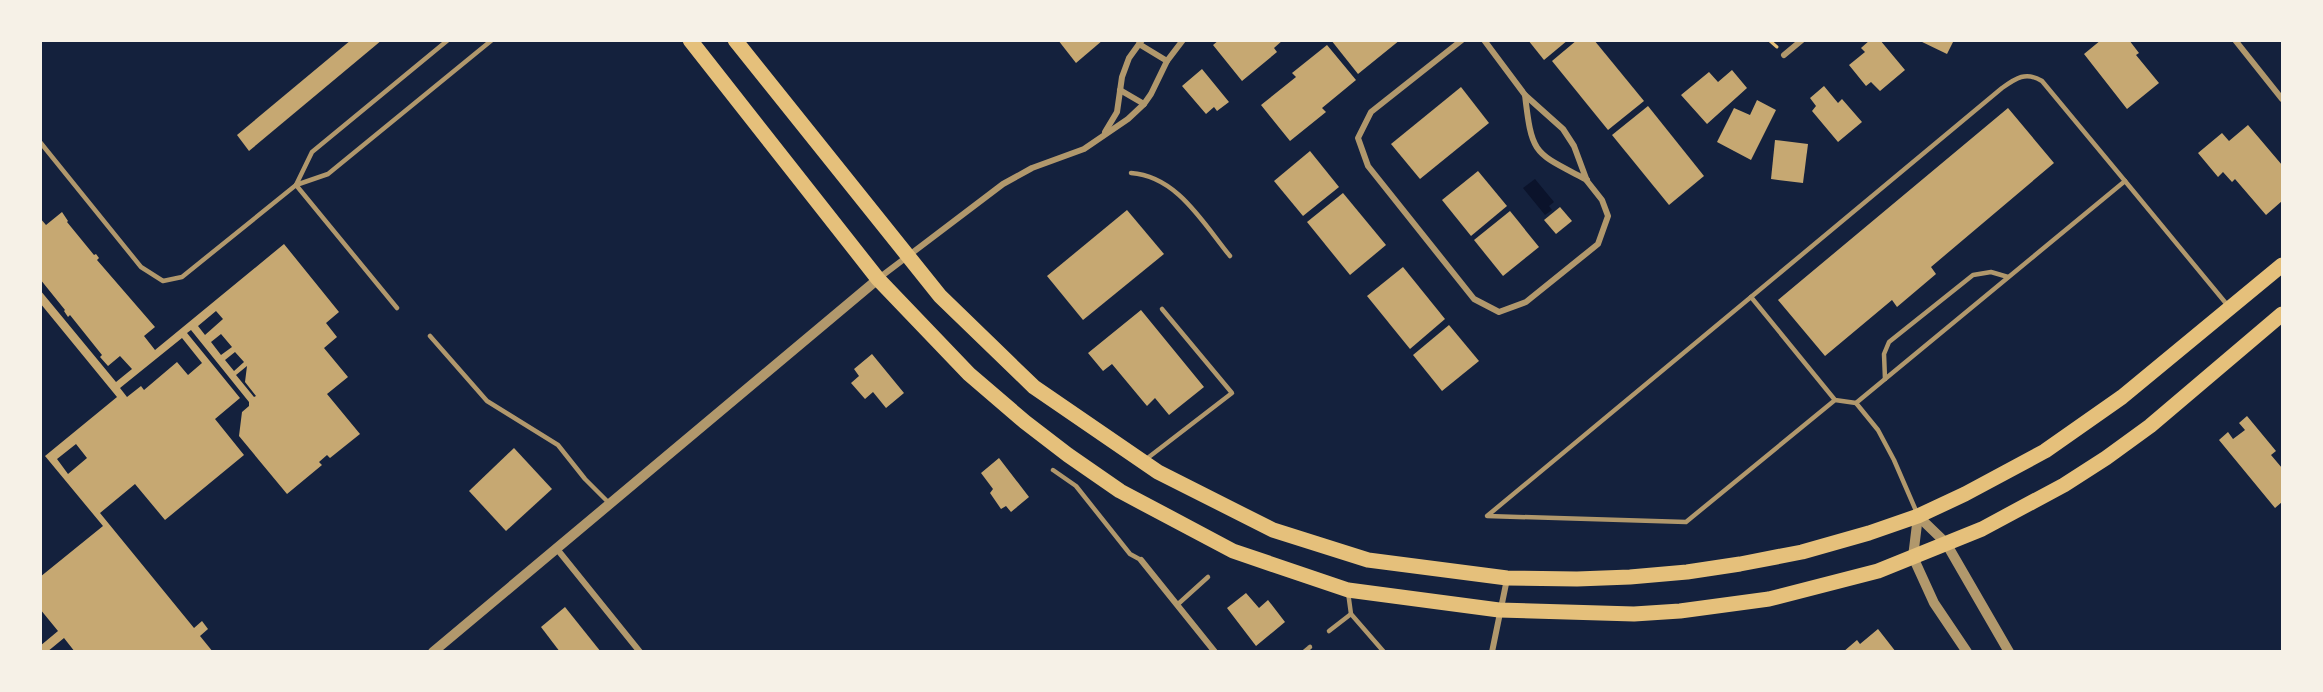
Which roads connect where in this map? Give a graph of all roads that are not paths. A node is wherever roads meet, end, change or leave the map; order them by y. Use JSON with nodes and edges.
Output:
{"nodes":[{"id":1,"x":448,"y":40,"type":"edge"},
{"id":2,"x":492,"y":40,"type":"edge"},
{"id":3,"x":690,"y":40,"type":"edge"},
{"id":4,"x":735,"y":40,"type":"edge"},
{"id":5,"x":1183,"y":40,"type":"edge"},
{"id":6,"x":1462,"y":40,"type":"edge"},
{"id":7,"x":1484,"y":40,"type":"edge"},
{"id":8,"x":1802,"y":40,"type":"edge"},
{"id":9,"x":2235,"y":40,"type":"edge"},
{"id":10,"x":1140,"y":42,"type":"edge"},
{"id":11,"x":1784,"y":55,"type":"dead end"},
{"id":12,"x":1167,"y":61,"type":"junction"},
{"id":13,"x":1120,"y":90,"type":"junction"},
{"id":14,"x":1525,"y":95,"type":"junction"},
{"id":15,"x":2283,"y":99,"type":"edge"},
{"id":16,"x":1144,"y":104,"type":"junction"},
{"id":17,"x":1103,"y":135,"type":"junction"},
{"id":18,"x":40,"y":142,"type":"edge"},
{"id":19,"x":1131,"y":173,"type":"dead end"},
{"id":20,"x":1587,"y":181,"type":"junction"},
{"id":21,"x":2125,"y":181,"type":"junction"},
{"id":22,"x":296,"y":185,"type":"junction"},
{"id":23,"x":908,"y":256,"type":"junction"},
{"id":24,"x":1230,"y":256,"type":"dead end"},
{"id":25,"x":2283,"y":265,"type":"edge"},
{"id":26,"x":2008,"y":277,"type":"junction"},
{"id":27,"x":878,"y":279,"type":"junction"},
{"id":28,"x":1751,"y":297,"type":"junction"},
{"id":29,"x":397,"y":308,"type":"dead end"},
{"id":30,"x":2230,"y":308,"type":"junction"},
{"id":31,"x":1162,"y":309,"type":"dead end"},
{"id":32,"x":2283,"y":314,"type":"edge"},
{"id":33,"x":430,"y":336,"type":"dead end"},
{"id":34,"x":1885,"y":379,"type":"junction"},
{"id":35,"x":1836,"y":400,"type":"junction"},
{"id":36,"x":1856,"y":403,"type":"junction"},
{"id":37,"x":1143,"y":462,"type":"junction"},
{"id":38,"x":1053,"y":470,"type":"dead end"},
{"id":39,"x":610,"y":504,"type":"junction"},
{"id":40,"x":1918,"y":516,"type":"junction"},
{"id":41,"x":1946,"y":543,"type":"junction"},
{"id":42,"x":557,"y":549,"type":"junction"},
{"id":43,"x":1913,"y":557,"type":"junction"},
{"id":44,"x":1141,"y":560,"type":"joint"},
{"id":45,"x":1208,"y":578,"type":"dead end"},
{"id":46,"x":1508,"y":578,"type":"junction"},
{"id":47,"x":1348,"y":590,"type":"junction"},
{"id":48,"x":1177,"y":604,"type":"junction"},
{"id":49,"x":1499,"y":610,"type":"junction"},
{"id":50,"x":1351,"y":614,"type":"junction"},
{"id":51,"x":1329,"y":632,"type":"dead end"},
{"id":52,"x":1310,"y":647,"type":"dead end"},
{"id":53,"x":433,"y":651,"type":"edge"},
{"id":54,"x":640,"y":651,"type":"edge"},
{"id":55,"x":1215,"y":651,"type":"edge"},
{"id":56,"x":1304,"y":651,"type":"edge"},
{"id":57,"x":1384,"y":651,"type":"edge"},
{"id":58,"x":1492,"y":651,"type":"edge"},
{"id":59,"x":1967,"y":651,"type":"edge"},
{"id":60,"x":2009,"y":651,"type":"edge"}],
"edges":[{"from":1,"to":22,"type":"lane"},
{"from":2,"to":22,"type":"lane"},
{"from":3,"to":27,"type":"main road"},
{"from":4,"to":23,"type":"main road"},
{"from":5,"to":12,"type":"street"},
{"from":6,"to":20,"type":"street"},
{"from":7,"to":14,"type":"street"},
{"from":8,"to":11,"type":"street"},
{"from":9,"to":15,"type":"street"},
{"from":10,"to":12,"type":"street"},
{"from":10,"to":13,"type":"street"},
{"from":12,"to":16,"type":"street"},
{"from":13,"to":16,"type":"street"},
{"from":13,"to":17,"type":"street"},
{"from":14,"to":20,"type":"street"},
{"from":14,"to":20,"type":"street"},
{"from":16,"to":17,"type":"street"},
{"from":17,"to":23,"type":"street"},
{"from":18,"to":22,"type":"lane"},
{"from":19,"to":24,"type":"lane"},
{"from":21,"to":26,"type":"lane"},
{"from":21,"to":28,"type":"lane"},
{"from":21,"to":30,"type":"lane"},
{"from":22,"to":29,"type":"lane"},
{"from":23,"to":27,"type":"street"},
{"from":23,"to":37,"type":"main road"},
{"from":25,"to":30,"type":"main road"},
{"from":26,"to":34,"type":"lane"},
{"from":26,"to":34,"type":"lane"},
{"from":27,"to":39,"type":"street"},
{"from":27,"to":47,"type":"main road"},
{"from":28,"to":35,"type":"lane"},
{"from":28,"to":35,"type":"lane"},
{"from":30,"to":40,"type":"main road"},
{"from":31,"to":37,"type":"lane"},
{"from":32,"to":41,"type":"main road"},
{"from":33,"to":39,"type":"lane"},
{"from":34,"to":36,"type":"lane"},
{"from":35,"to":36,"type":"lane"},
{"from":36,"to":40,"type":"lane"},
{"from":37,"to":46,"type":"main road"},
{"from":38,"to":44,"type":"lane"},
{"from":39,"to":42,"type":"street"},
{"from":40,"to":41,"type":"street"},
{"from":40,"to":43,"type":"street"},
{"from":40,"to":46,"type":"main road"},
{"from":41,"to":43,"type":"main road"},
{"from":41,"to":60,"type":"street"},
{"from":42,"to":53,"type":"street"},
{"from":42,"to":54,"type":"street"},
{"from":43,"to":49,"type":"main road"},
{"from":43,"to":59,"type":"street"},
{"from":44,"to":48,"type":"street"},
{"from":45,"to":48,"type":"lane"},
{"from":46,"to":49,"type":"street"},
{"from":47,"to":49,"type":"main road"},
{"from":47,"to":50,"type":"lane"},
{"from":48,"to":55,"type":"street"},
{"from":49,"to":58,"type":"street"},
{"from":50,"to":51,"type":"lane"},
{"from":50,"to":57,"type":"lane"},
{"from":52,"to":56,"type":"lane"}]}
